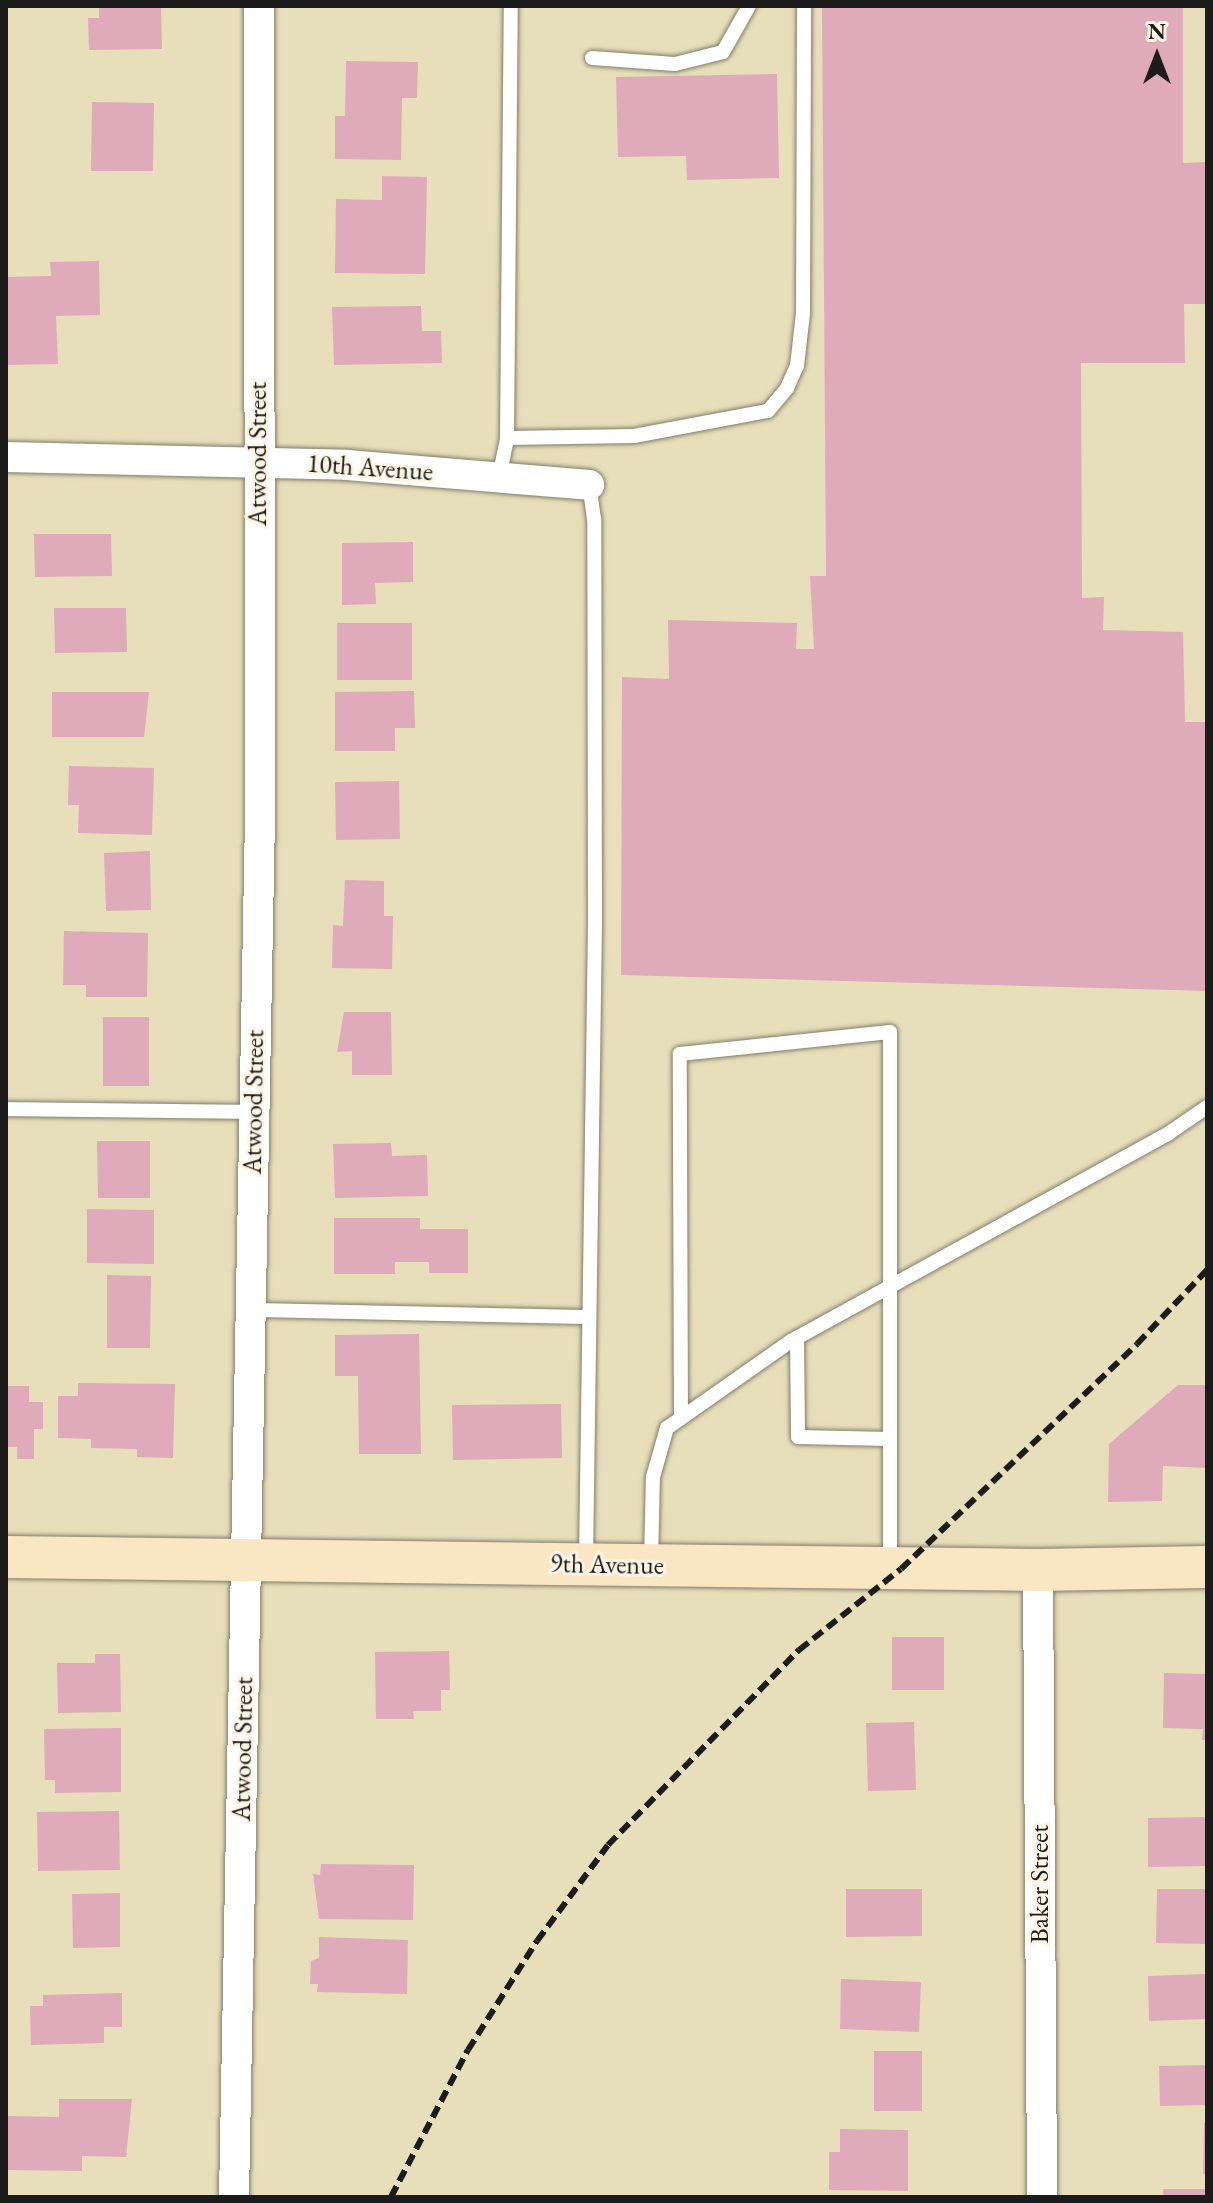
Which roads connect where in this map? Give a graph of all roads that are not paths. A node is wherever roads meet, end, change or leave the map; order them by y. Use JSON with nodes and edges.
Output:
{"nodes":[{"id":1,"x":259,"y":6,"type":"edge"},
{"id":2,"x":511,"y":6,"type":"edge"},
{"id":3,"x":749,"y":6,"type":"edge"},
{"id":4,"x":804,"y":6,"type":"edge"},
{"id":5,"x":592,"y":58,"type":"dead end"},
{"id":6,"x":507,"y":438,"type":"junction"},
{"id":7,"x":6,"y":457,"type":"edge"},
{"id":8,"x":258,"y":462,"type":"junction"},
{"id":9,"x":499,"y":477,"type":"junction"},
{"id":10,"x":589,"y":485,"type":"joint"},
{"id":11,"x":1207,"y":1107,"type":"edge"},
{"id":12,"x":6,"y":1109,"type":"edge"},
{"id":13,"x":253,"y":1112,"type":"junction"},
{"id":14,"x":889,"y":1287,"type":"junction"},
{"id":15,"x":252,"y":1310,"type":"junction"},
{"id":16,"x":588,"y":1317,"type":"junction"},
{"id":17,"x":797,"y":1338,"type":"junction"},
{"id":18,"x":681,"y":1418,"type":"junction"},
{"id":19,"x":890,"y":1439,"type":"junction"},
{"id":20,"x":6,"y":1557,"type":"edge"},
{"id":21,"x":247,"y":1561,"type":"junction"},
{"id":22,"x":586,"y":1565,"type":"junction"},
{"id":23,"x":651,"y":1566,"type":"junction"},
{"id":24,"x":1207,"y":1567,"type":"edge"},
{"id":25,"x":890,"y":1568,"type":"junction"},
{"id":26,"x":1038,"y":1570,"type":"junction"},
{"id":27,"x":234,"y":2197,"type":"edge"},
{"id":28,"x":1042,"y":2197,"type":"edge"}],
"edges":[{"from":1,"to":8,"type":"street","name":"Atwood Street"},
{"from":2,"to":6,"type":"lane"},
{"from":3,"to":5,"type":"lane"},
{"from":4,"to":6,"type":"lane"},
{"from":6,"to":9,"type":"lane"},
{"from":7,"to":8,"type":"street","name":"10th Avenue"},
{"from":8,"to":9,"type":"street","name":"10th Avenue"},
{"from":8,"to":13,"type":"street","name":"Atwood Street"},
{"from":9,"to":10,"type":"street","name":"10th Avenue"},
{"from":10,"to":16,"type":"lane"},
{"from":11,"to":14,"type":"lane"},
{"from":12,"to":13,"type":"lane"},
{"from":13,"to":15,"type":"street","name":"Atwood Street"},
{"from":14,"to":17,"type":"lane"},
{"from":14,"to":18,"type":"lane"},
{"from":14,"to":19,"type":"lane"},
{"from":15,"to":16,"type":"lane"},
{"from":15,"to":21,"type":"street","name":"Atwood Street"},
{"from":16,"to":22,"type":"lane"},
{"from":17,"to":18,"type":"lane"},
{"from":17,"to":19,"type":"lane"},
{"from":18,"to":23,"type":"lane"},
{"from":19,"to":25,"type":"lane"},
{"from":20,"to":21,"type":"main road","name":"9th Avenue"},
{"from":21,"to":22,"type":"main road","name":"9th Avenue"},
{"from":21,"to":27,"type":"street","name":"Atwood Street"},
{"from":22,"to":23,"type":"main road","name":"9th Avenue"},
{"from":23,"to":25,"type":"main road","name":"9th Avenue"},
{"from":24,"to":26,"type":"main road","name":"9th Avenue"},
{"from":25,"to":26,"type":"main road","name":"9th Avenue"},
{"from":26,"to":28,"type":"street","name":"Baker Street"}]}
